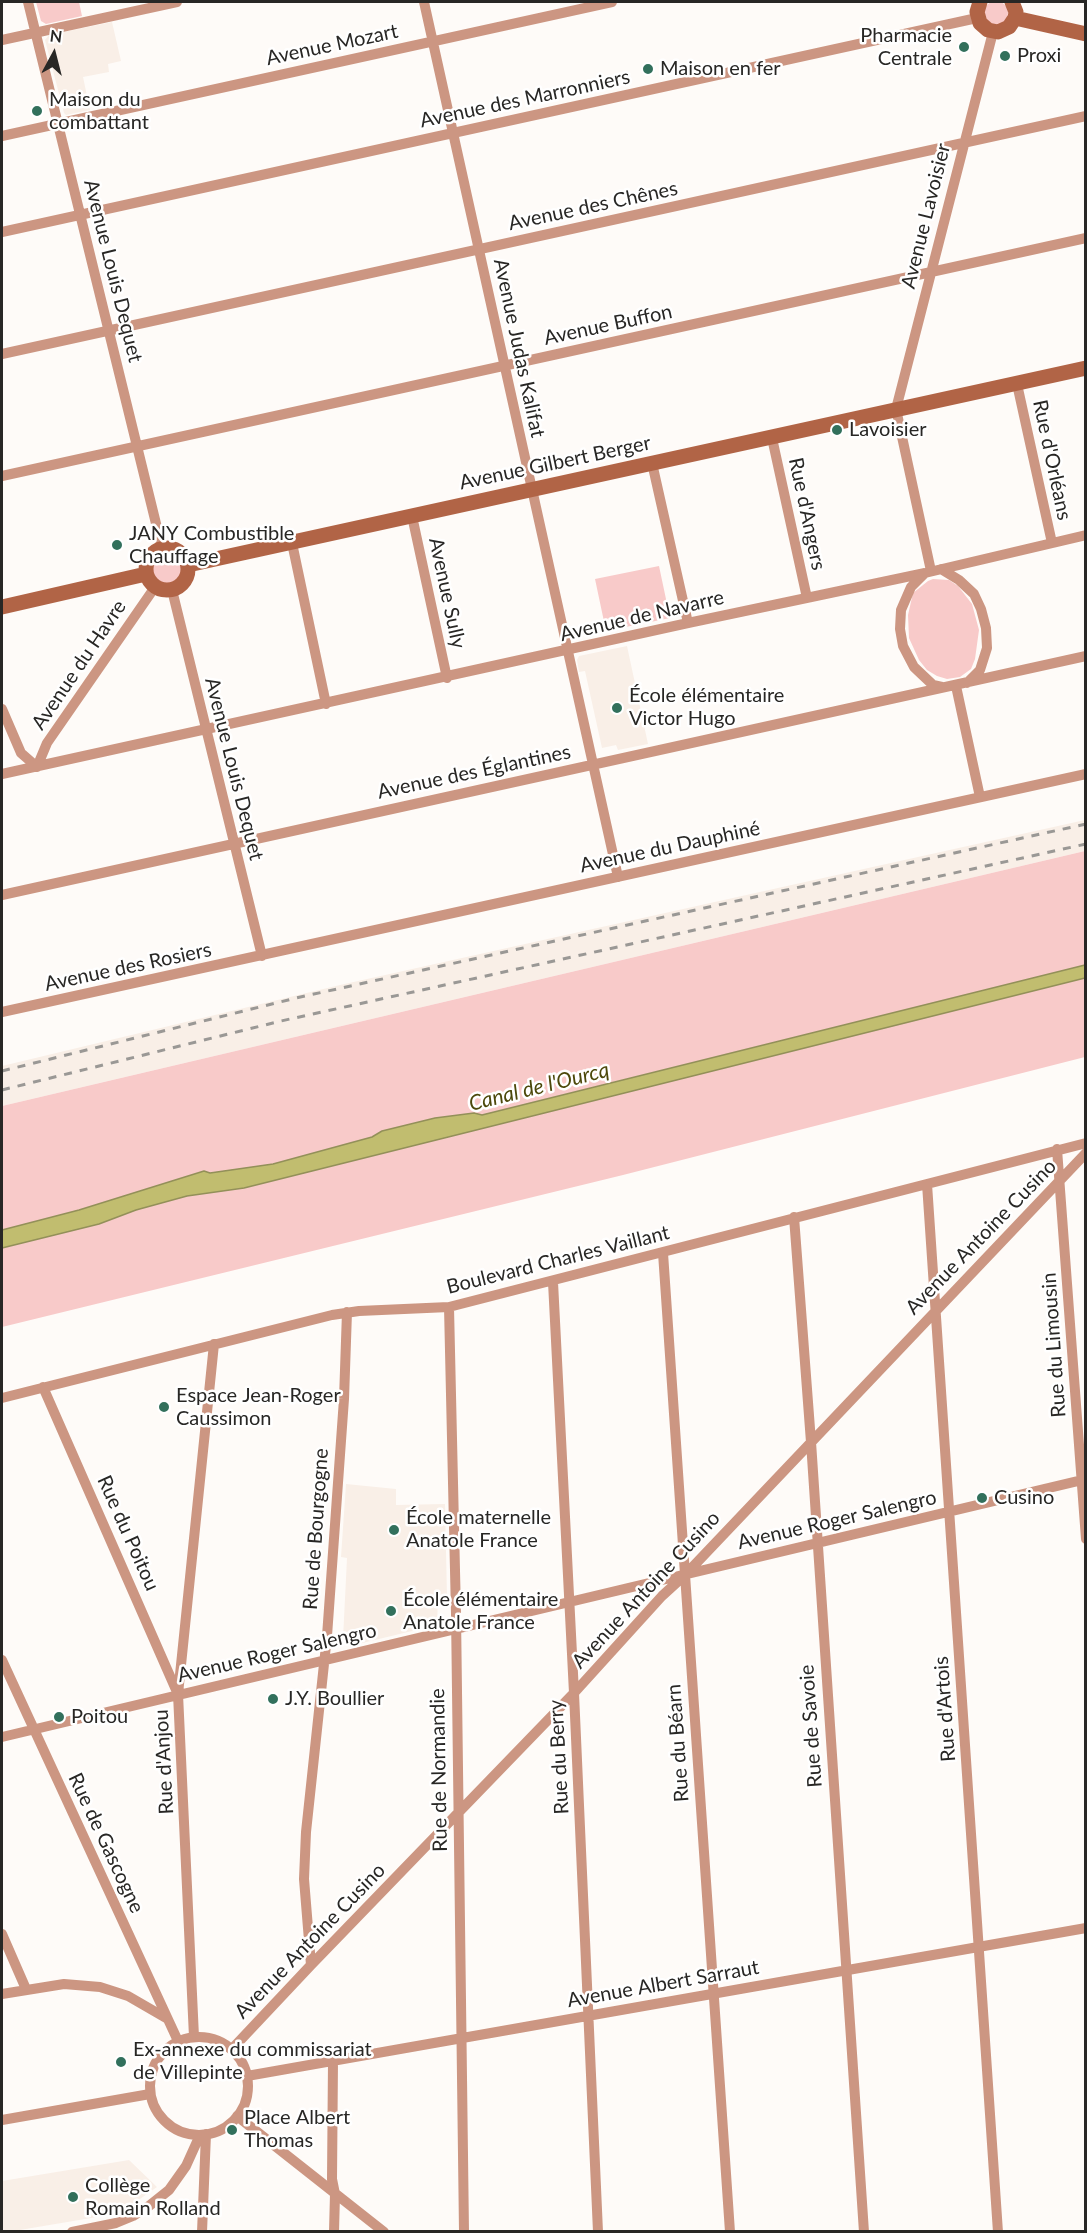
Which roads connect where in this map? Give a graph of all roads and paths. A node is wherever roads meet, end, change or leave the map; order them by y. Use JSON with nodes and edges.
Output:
{"nodes":[{"id":1,"x":28,"y":2,"type":"edge"},
{"id":2,"x":177,"y":2,"type":"edge"},
{"id":3,"x":424,"y":2,"type":"edge"},
{"id":4,"x":612,"y":2,"type":"edge"},
{"id":5,"x":980,"y":2,"type":"edge"},
{"id":6,"x":1012,"y":2,"type":"edge"},
{"id":7,"x":977,"y":18,"type":"junction"},
{"id":8,"x":1015,"y":18,"type":"junction"},
{"id":9,"x":993,"y":32,"type":"junction"},
{"id":10,"x":36,"y":33,"type":"junction"},
{"id":11,"x":1086,"y":34,"type":"edge"},
{"id":12,"x":2,"y":40,"type":"edge"},
{"id":13,"x":433,"y":41,"type":"junction"},
{"id":14,"x":1086,"y":116,"type":"edge"},
{"id":15,"x":58,"y":123,"type":"junction"},
{"id":16,"x":453,"y":133,"type":"junction"},
{"id":17,"x":2,"y":136,"type":"edge"},
{"id":18,"x":963,"y":143,"type":"junction"},
{"id":19,"x":80,"y":214,"type":"junction"},
{"id":20,"x":2,"y":232,"type":"edge"},
{"id":21,"x":1086,"y":238,"type":"edge"},
{"id":22,"x":480,"y":249,"type":"junction"},
{"id":23,"x":930,"y":272,"type":"junction"},
{"id":24,"x":109,"y":330,"type":"junction"},
{"id":25,"x":2,"y":354,"type":"edge"},
{"id":26,"x":505,"y":366,"type":"junction"},
{"id":27,"x":1086,"y":368,"type":"edge"},
{"id":28,"x":1017,"y":384,"type":"junction"},
{"id":29,"x":896,"y":409,"type":"junction"},
{"id":30,"x":772,"y":438,"type":"junction"},
{"id":31,"x":137,"y":446,"type":"junction"},
{"id":32,"x":652,"y":463,"type":"junction"},
{"id":33,"x":2,"y":476,"type":"edge"},
{"id":34,"x":531,"y":489,"type":"junction"},
{"id":35,"x":412,"y":516,"type":"junction"},
{"id":36,"x":1086,"y":535,"type":"edge"},
{"id":37,"x":292,"y":543,"type":"junction"},
{"id":38,"x":1052,"y":543,"type":"junction"},
{"id":39,"x":162,"y":548,"type":"junction"},
{"id":40,"x":188,"y":565,"type":"junction"},
{"id":41,"x":932,"y":571,"type":"junction"},
{"id":42,"x":151,"y":580,"type":"junction"},
{"id":43,"x":172,"y":590,"type":"junction"},
{"id":44,"x":807,"y":598,"type":"junction"},
{"id":45,"x":2,"y":607,"type":"edge"},
{"id":46,"x":688,"y":623,"type":"junction"},
{"id":47,"x":567,"y":651,"type":"junction"},
{"id":48,"x":1086,"y":656,"type":"edge"},
{"id":49,"x":447,"y":678,"type":"junction"},
{"id":50,"x":956,"y":686,"type":"junction"},
{"id":51,"x":326,"y":704,"type":"junction"},
{"id":52,"x":2,"y":710,"type":"edge"},
{"id":53,"x":206,"y":730,"type":"junction"},
{"id":54,"x":593,"y":764,"type":"junction"},
{"id":55,"x":37,"y":766,"type":"junction"},
{"id":56,"x":2,"y":774,"type":"edge"},
{"id":57,"x":1086,"y":774,"type":"edge"},
{"id":58,"x":980,"y":797,"type":"junction"},
{"id":59,"x":233,"y":843,"type":"junction"},
{"id":60,"x":618,"y":877,"type":"junction"},
{"id":61,"x":2,"y":895,"type":"edge"},
{"id":62,"x":262,"y":956,"type":"junction"},
{"id":63,"x":3,"y":1008,"type":"edge"},
{"id":64,"x":1086,"y":1143,"type":"edge"},
{"id":65,"x":1057,"y":1149,"type":"junction"},
{"id":66,"x":1086,"y":1154,"type":"edge"},
{"id":67,"x":1061,"y":1181,"type":"junction"},
{"id":68,"x":927,"y":1184,"type":"junction"},
{"id":69,"x":794,"y":1217,"type":"junction"},
{"id":70,"x":663,"y":1252,"type":"junction"},
{"id":71,"x":553,"y":1282,"type":"junction"},
{"id":72,"x":449,"y":1307,"type":"junction"},
{"id":73,"x":935,"y":1311,"type":"junction"},
{"id":74,"x":347,"y":1312,"type":"junction"},
{"id":75,"x":214,"y":1344,"type":"junction"},
{"id":76,"x":43,"y":1388,"type":"junction"},
{"id":77,"x":2,"y":1398,"type":"edge"},
{"id":78,"x":811,"y":1442,"type":"junction"},
{"id":79,"x":1084,"y":1479,"type":"edge"},
{"id":80,"x":950,"y":1512,"type":"junction"},
{"id":81,"x":1086,"y":1539,"type":"edge"},
{"id":82,"x":817,"y":1543,"type":"junction"},
{"id":83,"x":685,"y":1575,"type":"junction"},
{"id":84,"x":569,"y":1602,"type":"junction"},
{"id":85,"x":455,"y":1630,"type":"junction"},
{"id":86,"x":325,"y":1659,"type":"junction"},
{"id":87,"x":2,"y":1660,"type":"edge"},
{"id":88,"x":574,"y":1693,"type":"junction"},
{"id":89,"x":178,"y":1694,"type":"junction"},
{"id":90,"x":34,"y":1729,"type":"junction"},
{"id":91,"x":2,"y":1737,"type":"edge"},
{"id":92,"x":458,"y":1813,"type":"junction"},
{"id":93,"x":1086,"y":1928,"type":"edge"},
{"id":94,"x":2,"y":1934,"type":"edge"},
{"id":95,"x":978,"y":1947,"type":"junction"},
{"id":96,"x":311,"y":1965,"type":"junction"},
{"id":97,"x":846,"y":1970,"type":"junction"},
{"id":98,"x":26,"y":1989,"type":"junction"},
{"id":99,"x":713,"y":1993,"type":"junction"},
{"id":100,"x":2,"y":1994,"type":"edge"},
{"id":101,"x":589,"y":2015,"type":"junction"},
{"id":102,"x":166,"y":2018,"type":"junction"},
{"id":103,"x":194,"y":2037,"type":"junction"},
{"id":104,"x":460,"y":2038,"type":"junction"},
{"id":105,"x":178,"y":2041,"type":"junction"},
{"id":106,"x":232,"y":2049,"type":"junction"},
{"id":107,"x":333,"y":2061,"type":"junction"},
{"id":108,"x":247,"y":2076,"type":"junction"},
{"id":109,"x":150,"y":2094,"type":"junction"},
{"id":110,"x":237,"y":2116,"type":"junction"},
{"id":111,"x":2,"y":2120,"type":"edge"},
{"id":112,"x":203,"y":2134,"type":"junction"},
{"id":113,"x":334,"y":2194,"type":"junction"},
{"id":114,"x":77,"y":2231,"type":"edge"},
{"id":115,"x":202,"y":2232,"type":"edge"},
{"id":116,"x":334,"y":2232,"type":"edge"},
{"id":117,"x":384,"y":2232,"type":"edge"},
{"id":118,"x":464,"y":2232,"type":"edge"},
{"id":119,"x":598,"y":2232,"type":"edge"},
{"id":120,"x":730,"y":2232,"type":"edge"},
{"id":121,"x":864,"y":2232,"type":"edge"},
{"id":122,"x":998,"y":2232,"type":"edge"}],
"edges":[{"from":1,"to":10,"type":"street","name":"Avenue Louis Dequet"},
{"from":2,"to":10,"type":"street"},
{"from":3,"to":13,"type":"street","name":"Avenue Judas Kalifat"},
{"from":4,"to":13,"type":"street","name":"Avenue Mozart"},
{"from":5,"to":7,"type":"street"},
{"from":6,"to":8,"type":"street"},
{"from":7,"to":9,"type":"street"},
{"from":7,"to":16,"type":"street","name":"Avenue des Marronniers"},
{"from":8,"to":9,"type":"street"},
{"from":8,"to":11,"type":"street"},
{"from":9,"to":18,"type":"street","name":"Avenue Lavoisier"},
{"from":10,"to":12,"type":"street"},
{"from":10,"to":15,"type":"street","name":"Avenue Louis Dequet"},
{"from":13,"to":15,"type":"street","name":"Avenue Mozart"},
{"from":13,"to":16,"type":"street","name":"Avenue Judas Kalifat"},
{"from":14,"to":18,"type":"street","name":"Avenue des Chênes"},
{"from":15,"to":17,"type":"street","name":"Avenue Mozart"},
{"from":15,"to":19,"type":"street","name":"Avenue Louis Dequet"},
{"from":16,"to":19,"type":"street","name":"Avenue des Marronniers"},
{"from":16,"to":22,"type":"street","name":"Avenue Judas Kalifat"},
{"from":18,"to":22,"type":"street","name":"Avenue des Chênes"},
{"from":18,"to":23,"type":"street","name":"Avenue Lavoisier"},
{"from":19,"to":20,"type":"street","name":"Avenue des Marronniers"},
{"from":19,"to":24,"type":"street","name":"Avenue Louis Dequet"},
{"from":21,"to":23,"type":"street","name":"Avenue Buffon"},
{"from":22,"to":24,"type":"street","name":"Avenue des Chênes"},
{"from":22,"to":26,"type":"street","name":"Avenue Judas Kalifat"},
{"from":23,"to":26,"type":"street","name":"Avenue Buffon"},
{"from":23,"to":29,"type":"street","name":"Avenue Lavoisier"},
{"from":24,"to":25,"type":"street","name":"Avenue des Chênes"},
{"from":24,"to":31,"type":"street","name":"Avenue Louis Dequet"},
{"from":26,"to":31,"type":"street","name":"Avenue Buffon"},
{"from":26,"to":34,"type":"street","name":"Avenue Judas Kalifat"},
{"from":27,"to":28,"type":"street","name":"Avenue Gilbert Berger"},
{"from":28,"to":29,"type":"street","name":"Avenue Gilbert Berger"},
{"from":28,"to":38,"type":"street","name":"Rue d'Orléans"},
{"from":29,"to":30,"type":"street","name":"Avenue Gilbert Berger"},
{"from":29,"to":41,"type":"street"},
{"from":30,"to":32,"type":"street","name":"Avenue Gilbert Berger"},
{"from":30,"to":44,"type":"street","name":"Rue d'Angers"},
{"from":31,"to":33,"type":"street","name":"Avenue Buffon"},
{"from":31,"to":39,"type":"street","name":"Avenue Louis Dequet"},
{"from":32,"to":34,"type":"street","name":"Avenue Gilbert Berger"},
{"from":32,"to":46,"type":"street"},
{"from":34,"to":35,"type":"street","name":"Avenue Gilbert Berger"},
{"from":34,"to":47,"type":"street","name":"Avenue Judas Kalifat"},
{"from":35,"to":37,"type":"street","name":"Avenue Gilbert Berger"},
{"from":35,"to":49,"type":"street","name":"Avenue Sully"},
{"from":36,"to":38,"type":"street","name":"Avenue de Navarre"},
{"from":37,"to":40,"type":"street","name":"Avenue Gilbert Berger"},
{"from":37,"to":51,"type":"street"},
{"from":38,"to":41,"type":"street","name":"Avenue de Navarre"},
{"from":39,"to":40,"type":"street"},
{"from":39,"to":42,"type":"street"},
{"from":40,"to":43,"type":"street"},
{"from":41,"to":44,"type":"street","name":"Avenue de Navarre"},
{"from":41,"to":50,"type":"street"},
{"from":41,"to":50,"type":"street"},
{"from":42,"to":43,"type":"street"},
{"from":42,"to":45,"type":"street"},
{"from":42,"to":55,"type":"street","name":"Avenue du Havre"},
{"from":43,"to":53,"type":"street","name":"Avenue Louis Dequet"},
{"from":44,"to":46,"type":"street","name":"Avenue de Navarre"},
{"from":46,"to":47,"type":"street","name":"Avenue de Navarre"},
{"from":47,"to":49,"type":"street","name":"Avenue de Navarre"},
{"from":47,"to":54,"type":"street","name":"Avenue Judas Kalifat"},
{"from":48,"to":50,"type":"street","name":"Avenue des Églantines"},
{"from":49,"to":51,"type":"street","name":"Avenue de Navarre"},
{"from":50,"to":54,"type":"street","name":"Avenue des Églantines"},
{"from":50,"to":58,"type":"street"},
{"from":51,"to":53,"type":"street","name":"Avenue de Navarre"},
{"from":52,"to":55,"type":"street"},
{"from":53,"to":55,"type":"street","name":"Avenue de Navarre"},
{"from":53,"to":59,"type":"street","name":"Avenue Louis Dequet"},
{"from":54,"to":59,"type":"street","name":"Avenue des Églantines"},
{"from":54,"to":60,"type":"street","name":"Avenue Judas Kalifat"},
{"from":55,"to":56,"type":"street","name":"Avenue de Navarre"},
{"from":57,"to":58,"type":"street","name":"Avenue du Dauphiné"},
{"from":58,"to":60,"type":"street","name":"Avenue du Dauphiné"},
{"from":59,"to":61,"type":"street","name":"Avenue des Églantines"},
{"from":59,"to":62,"type":"street","name":"Avenue Louis Dequet"},
{"from":60,"to":62,"type":"street","name":"Avenue du Dauphiné"},
{"from":62,"to":63,"type":"street","name":"Avenue des Rosiers"},
{"from":64,"to":65,"type":"street","name":"Boulevard Charles Vaillant"},
{"from":65,"to":67,"type":"street","name":"Rue du Limousin"},
{"from":65,"to":68,"type":"street","name":"Boulevard Charles Vaillant"},
{"from":66,"to":67,"type":"street","name":"Avenue Antoine Cusino"},
{"from":67,"to":73,"type":"street","name":"Avenue Antoine Cusino"},
{"from":67,"to":79,"type":"street","name":"Rue du Limousin"},
{"from":68,"to":69,"type":"street","name":"Boulevard Charles Vaillant"},
{"from":68,"to":73,"type":"street","name":"Rue d'Artois"},
{"from":69,"to":70,"type":"street","name":"Boulevard Charles Vaillant"},
{"from":69,"to":78,"type":"street","name":"Rue de Savoie"},
{"from":70,"to":71,"type":"street","name":"Boulevard Charles Vaillant"},
{"from":70,"to":83,"type":"street","name":"Rue du Béarn"},
{"from":71,"to":72,"type":"street","name":"Boulevard Charles Vaillant"},
{"from":71,"to":84,"type":"street","name":"Rue du Berry"},
{"from":72,"to":74,"type":"street","name":"Boulevard Charles Vaillant"},
{"from":72,"to":85,"type":"street","name":"Rue de Normandie"},
{"from":73,"to":78,"type":"street","name":"Avenue Antoine Cusino"},
{"from":73,"to":80,"type":"street","name":"Rue d'Artois"},
{"from":74,"to":75,"type":"street","name":"Boulevard Charles Vaillant"},
{"from":74,"to":86,"type":"street","name":"Rue de Bourgogne"},
{"from":75,"to":76,"type":"street","name":"Boulevard Charles Vaillant"},
{"from":75,"to":89,"type":"street","name":"Rue d'Anjou"},
{"from":76,"to":77,"type":"street","name":"Boulevard Charles Vaillant"},
{"from":76,"to":89,"type":"street","name":"Rue du Poitou"},
{"from":78,"to":82,"type":"street","name":"Rue de Savoie"},
{"from":78,"to":83,"type":"street","name":"Avenue Antoine Cusino"},
{"from":79,"to":80,"type":"street","name":"Avenue Roger Salengro"},
{"from":79,"to":81,"type":"street","name":"Rue du Limousin"},
{"from":80,"to":82,"type":"street","name":"Avenue Roger Salengro"},
{"from":80,"to":95,"type":"street","name":"Rue d'Artois"},
{"from":82,"to":83,"type":"street","name":"Avenue Roger Salengro"},
{"from":82,"to":97,"type":"street","name":"Rue de Savoie"},
{"from":83,"to":84,"type":"street","name":"Avenue Roger Salengro"},
{"from":83,"to":88,"type":"street","name":"Avenue Antoine Cusino"},
{"from":83,"to":99,"type":"street","name":"Rue du Béarn"},
{"from":84,"to":85,"type":"street","name":"Avenue Roger Salengro"},
{"from":84,"to":88,"type":"street","name":"Rue du Berry"},
{"from":85,"to":86,"type":"street","name":"Avenue Roger Salengro"},
{"from":85,"to":92,"type":"street","name":"Rue de Normandie"},
{"from":86,"to":89,"type":"street","name":"Avenue Roger Salengro"},
{"from":86,"to":96,"type":"street","name":"Rue de Bourgogne"},
{"from":87,"to":90,"type":"street","name":"Rue de Gascogne"},
{"from":88,"to":92,"type":"street","name":"Avenue Antoine Cusino"},
{"from":88,"to":101,"type":"street","name":"Rue du Berry"},
{"from":89,"to":90,"type":"street","name":"Avenue Roger Salengro"},
{"from":89,"to":103,"type":"street","name":"Rue d'Anjou"},
{"from":90,"to":91,"type":"street","name":"Avenue Roger Salengro"},
{"from":90,"to":102,"type":"street","name":"Rue de Gascogne"},
{"from":92,"to":96,"type":"street","name":"Avenue Antoine Cusino"},
{"from":92,"to":104,"type":"street","name":"Rue de Normandie"},
{"from":93,"to":95,"type":"street","name":"Avenue Albert Sarraut"},
{"from":94,"to":98,"type":"street"},
{"from":95,"to":97,"type":"street","name":"Avenue Albert Sarraut"},
{"from":95,"to":122,"type":"street","name":"Rue d'Artois"},
{"from":96,"to":106,"type":"street","name":"Avenue Antoine Cusino"},
{"from":97,"to":99,"type":"street","name":"Avenue Albert Sarraut"},
{"from":97,"to":121,"type":"street","name":"Rue de Savoie"},
{"from":98,"to":100,"type":"street"},
{"from":98,"to":102,"type":"street"},
{"from":99,"to":101,"type":"street","name":"Avenue Albert Sarraut"},
{"from":99,"to":120,"type":"street","name":"Rue du Béarn"},
{"from":101,"to":104,"type":"street","name":"Avenue Albert Sarraut"},
{"from":101,"to":119,"type":"street","name":"Rue du Berry"},
{"from":102,"to":105,"type":"street","name":"Rue de Gascogne"},
{"from":103,"to":105,"type":"street"},
{"from":103,"to":106,"type":"street"},
{"from":104,"to":107,"type":"street","name":"Avenue Albert Sarraut"},
{"from":104,"to":118,"type":"street","name":"Rue de Normandie"},
{"from":105,"to":109,"type":"street"},
{"from":106,"to":108,"type":"street"},
{"from":107,"to":108,"type":"street","name":"Avenue Albert Sarraut"},
{"from":107,"to":113,"type":"street"},
{"from":108,"to":110,"type":"street"},
{"from":109,"to":111,"type":"street"},
{"from":109,"to":112,"type":"street"},
{"from":110,"to":112,"type":"street"},
{"from":110,"to":113,"type":"street"},
{"from":112,"to":114,"type":"street"},
{"from":112,"to":115,"type":"street"},
{"from":113,"to":116,"type":"street"},
{"from":113,"to":117,"type":"street"}]}
